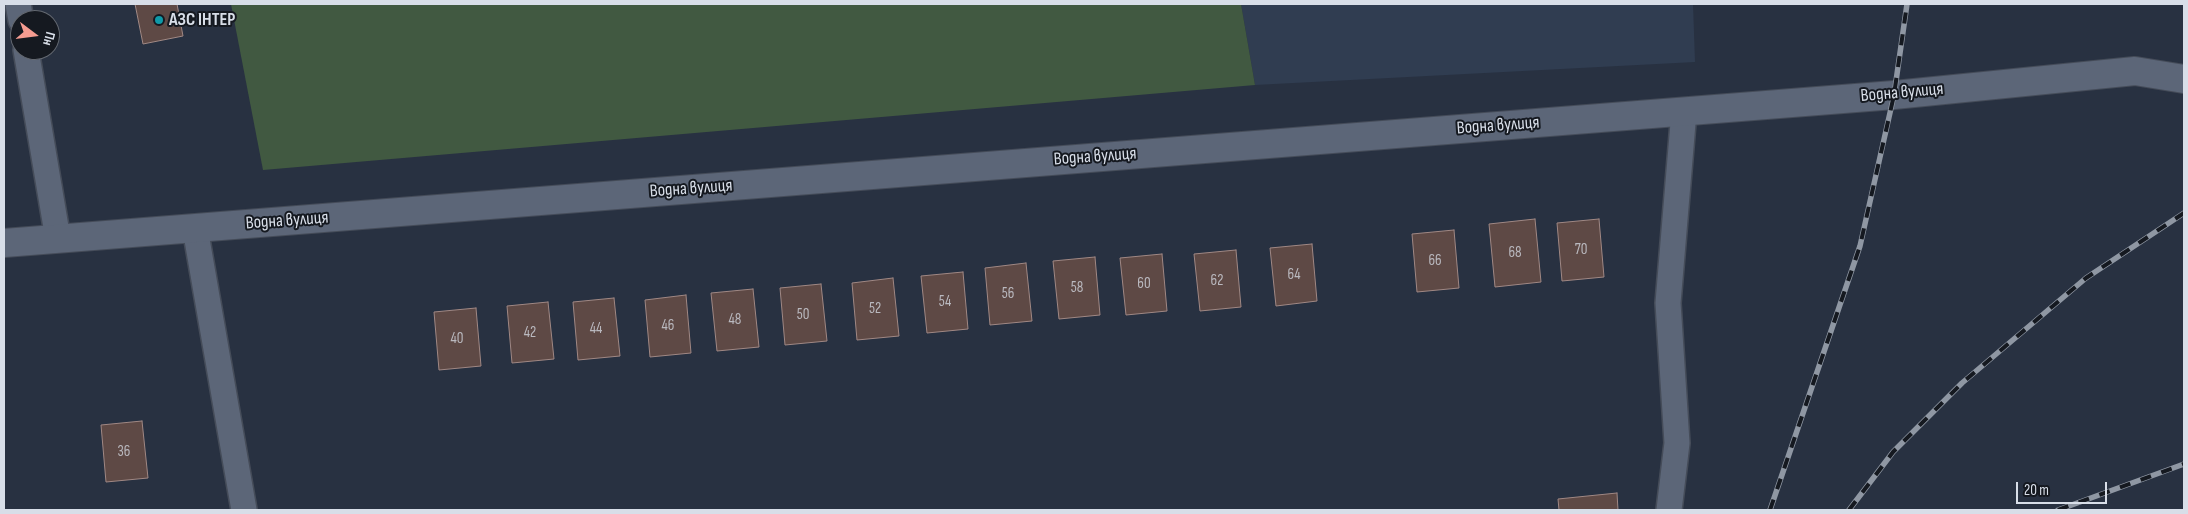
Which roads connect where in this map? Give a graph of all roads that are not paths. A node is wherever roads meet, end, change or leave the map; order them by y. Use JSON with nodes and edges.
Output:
{"nodes":[{"id":1,"x":28,"y":60,"type":"edge"},
{"id":2,"x":2184,"y":79,"type":"edge"},
{"id":3,"x":1684,"y":111,"type":"junction"},
{"id":4,"x":195,"y":228,"type":"junction"},
{"id":5,"x":58,"y":238,"type":"junction"},
{"id":6,"x":4,"y":243,"type":"edge"},
{"id":7,"x":244,"y":510,"type":"edge"},
{"id":8,"x":1669,"y":510,"type":"edge"}],
"edges":[{"from":1,"to":5,"type":"street"},
{"from":2,"to":3,"type":"street","name":"Водна вулиця"},
{"from":3,"to":4,"type":"street","name":"Водна вулиця"},
{"from":3,"to":8,"type":"street"},
{"from":4,"to":5,"type":"street","name":"Водна вулиця"},
{"from":4,"to":7,"type":"street"},
{"from":5,"to":6,"type":"street","name":"Водна вулиця"}]}
